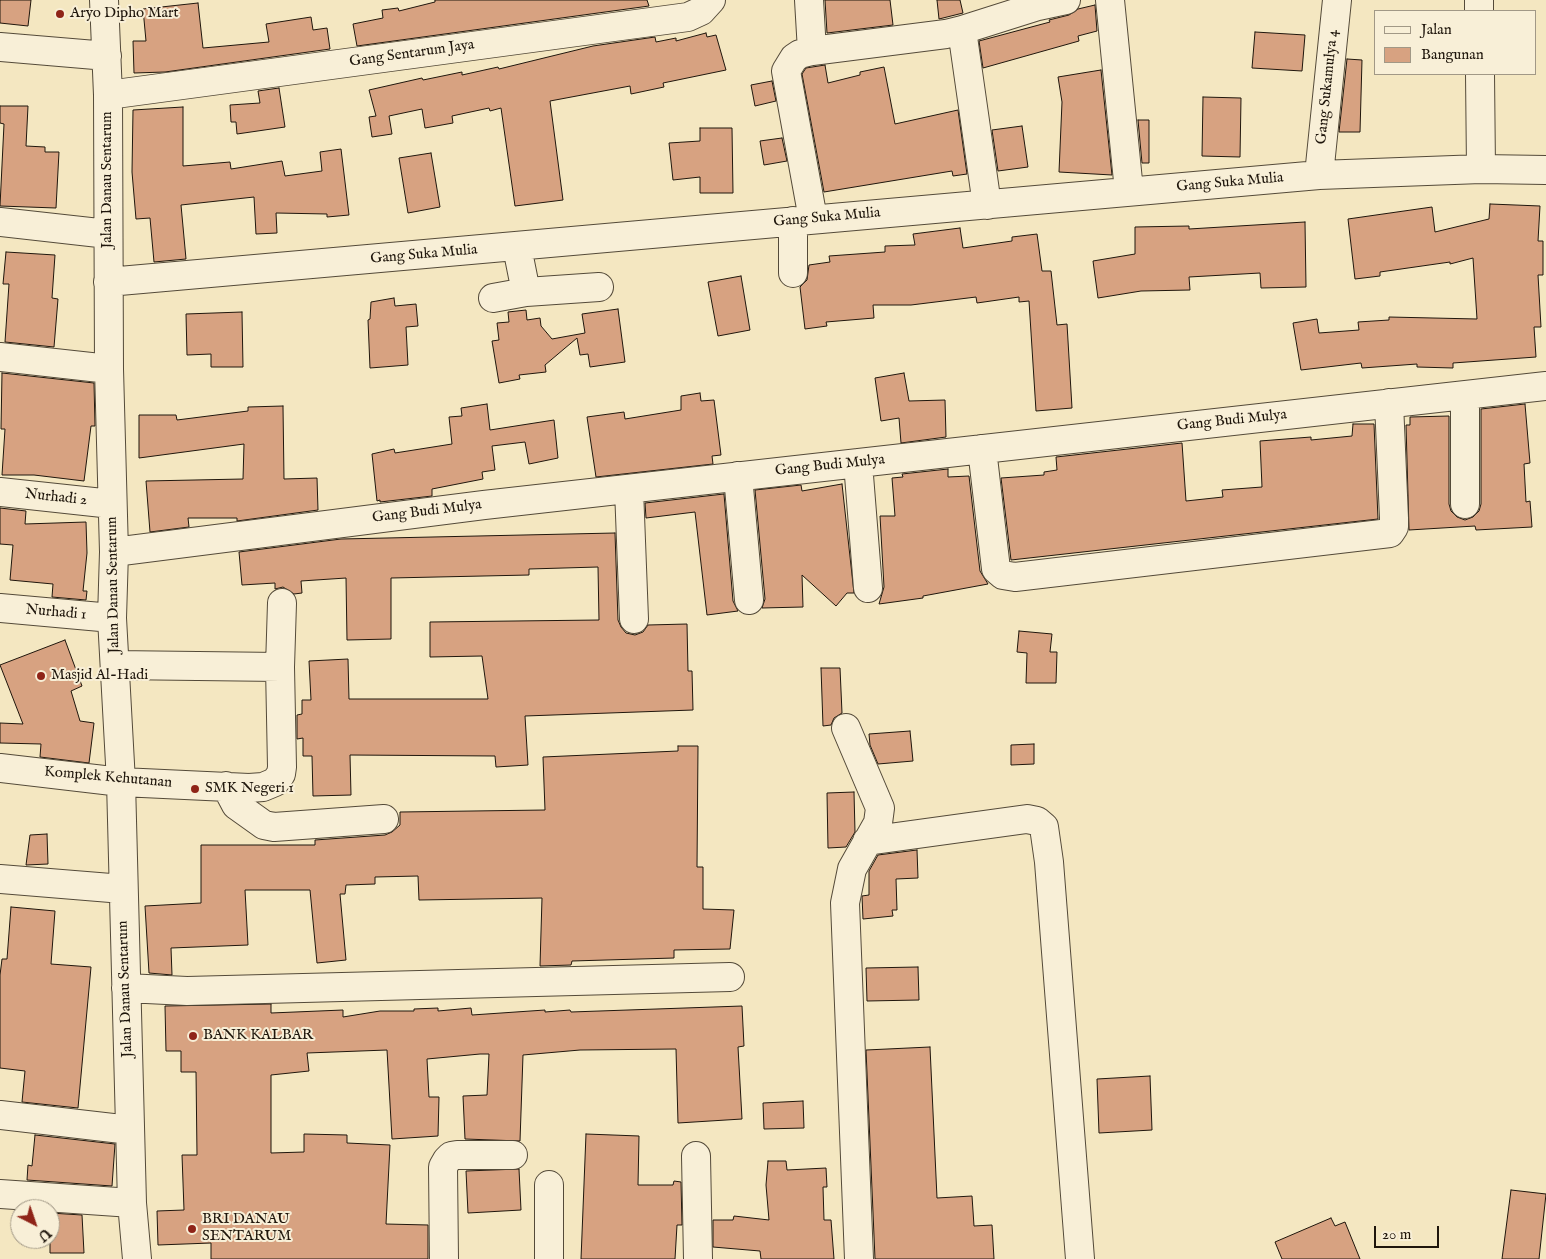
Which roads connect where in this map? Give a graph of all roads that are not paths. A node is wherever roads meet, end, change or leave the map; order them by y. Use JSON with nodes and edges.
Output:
{"nodes":[{"id":1,"x":104,"y":0,"type":"edge"},
{"id":2,"x":710,"y":0,"type":"edge"},
{"id":3,"x":809,"y":0,"type":"edge"},
{"id":4,"x":1066,"y":0,"type":"edge"},
{"id":5,"x":1110,"y":0,"type":"edge"},
{"id":6,"x":1337,"y":0,"type":"edge"},
{"id":7,"x":962,"y":30,"type":"junction"},
{"id":8,"x":0,"y":47,"type":"edge"},
{"id":9,"x":812,"y":51,"type":"junction"},
{"id":10,"x":107,"y":56,"type":"junction"},
{"id":11,"x":1480,"y":75,"type":"edge"},
{"id":12,"x":108,"y":95,"type":"junction"},
{"id":13,"x":1481,"y":170,"type":"junction"},
{"id":14,"x":1546,"y":170,"type":"edge"},
{"id":15,"x":1319,"y":175,"type":"junction"},
{"id":16,"x":1129,"y":191,"type":"junction"},
{"id":17,"x":987,"y":205,"type":"junction"},
{"id":18,"x":803,"y":220,"type":"junction"},
{"id":19,"x":0,"y":222,"type":"edge"},
{"id":20,"x":108,"y":234,"type":"junction"},
{"id":21,"x":517,"y":247,"type":"junction"},
{"id":22,"x":793,"y":273,"type":"dead end"},
{"id":23,"x":108,"y":282,"type":"junction"},
{"id":24,"x":599,"y":287,"type":"dead end"},
{"id":25,"x":526,"y":292,"type":"junction"},
{"id":26,"x":493,"y":298,"type":"dead end"},
{"id":27,"x":0,"y":357,"type":"edge"},
{"id":28,"x":109,"y":369,"type":"junction"},
{"id":29,"x":1546,"y":386,"type":"edge"},
{"id":30,"x":1464,"y":395,"type":"junction"},
{"id":31,"x":1389,"y":403,"type":"junction"},
{"id":32,"x":982,"y":449,"type":"junction"},
{"id":33,"x":858,"y":463,"type":"junction"},
{"id":34,"x":738,"y":476,"type":"junction"},
{"id":35,"x":629,"y":489,"type":"junction"},
{"id":36,"x":0,"y":492,"type":"edge"},
{"id":37,"x":112,"y":504,"type":"junction"},
{"id":38,"x":1465,"y":504,"type":"dead end"},
{"id":39,"x":114,"y":552,"type":"junction"},
{"id":40,"x":868,"y":588,"type":"dead end"},
{"id":41,"x":749,"y":600,"type":"dead end"},
{"id":42,"x":282,"y":603,"type":"dead end"},
{"id":43,"x":0,"y":608,"type":"edge"},
{"id":44,"x":112,"y":618,"type":"junction"},
{"id":45,"x":634,"y":619,"type":"dead end"},
{"id":46,"x":115,"y":665,"type":"junction"},
{"id":47,"x":280,"y":667,"type":"junction"},
{"id":48,"x":846,"y":728,"type":"dead end"},
{"id":49,"x":0,"y":768,"type":"edge"},
{"id":50,"x":121,"y":782,"type":"junction"},
{"id":51,"x":226,"y":786,"type":"junction"},
{"id":52,"x":384,"y":819,"type":"dead end"},
{"id":53,"x":867,"y":841,"type":"junction"},
{"id":54,"x":0,"y":879,"type":"edge"},
{"id":55,"x":123,"y":889,"type":"junction"},
{"id":56,"x":730,"y":977,"type":"dead end"},
{"id":57,"x":126,"y":988,"type":"junction"},
{"id":58,"x":0,"y":1115,"type":"edge"},
{"id":59,"x":130,"y":1130,"type":"junction"},
{"id":60,"x":513,"y":1155,"type":"dead end"},
{"id":61,"x":696,"y":1156,"type":"dead end"},
{"id":62,"x":549,"y":1185,"type":"dead end"},
{"id":63,"x":0,"y":1194,"type":"edge"},
{"id":64,"x":132,"y":1203,"type":"junction"},
{"id":65,"x":137,"y":1259,"type":"edge"},
{"id":66,"x":444,"y":1259,"type":"edge"},
{"id":67,"x":549,"y":1259,"type":"edge"},
{"id":68,"x":698,"y":1259,"type":"edge"},
{"id":69,"x":859,"y":1259,"type":"edge"},
{"id":70,"x":1080,"y":1259,"type":"edge"}],
"edges":[{"from":1,"to":10,"type":"street","name":"Jalan Danau Sentarum"},
{"from":2,"to":12,"type":"street","name":"Gang Sentarum Jaya"},
{"from":3,"to":9,"type":"street"},
{"from":4,"to":7,"type":"street"},
{"from":5,"to":16,"type":"street"},
{"from":6,"to":15,"type":"street","name":"Gang Sukamulya 4"},
{"from":7,"to":9,"type":"street"},
{"from":7,"to":17,"type":"street"},
{"from":8,"to":10,"type":"street"},
{"from":9,"to":18,"type":"street"},
{"from":10,"to":12,"type":"street","name":"Jalan Danau Sentarum"},
{"from":11,"to":13,"type":"street"},
{"from":12,"to":20,"type":"street","name":"Jalan Danau Sentarum"},
{"from":13,"to":14,"type":"street","name":"Gang Suka Mulia"},
{"from":13,"to":15,"type":"street","name":"Gang Suka Mulia"},
{"from":15,"to":16,"type":"street","name":"Gang Suka Mulia"},
{"from":16,"to":17,"type":"street","name":"Gang Suka Mulia"},
{"from":17,"to":18,"type":"street","name":"Gang Suka Mulia"},
{"from":18,"to":21,"type":"street","name":"Gang Suka Mulia"},
{"from":18,"to":22,"type":"street"},
{"from":19,"to":20,"type":"street"},
{"from":20,"to":23,"type":"street","name":"Jalan Danau Sentarum"},
{"from":21,"to":23,"type":"street","name":"Gang Suka Mulia"},
{"from":21,"to":25,"type":"street"},
{"from":23,"to":28,"type":"street","name":"Jalan Danau Sentarum"},
{"from":24,"to":25,"type":"street"},
{"from":25,"to":26,"type":"street"},
{"from":27,"to":28,"type":"street"},
{"from":28,"to":37,"type":"street","name":"Jalan Danau Sentarum"},
{"from":29,"to":30,"type":"street","name":"Gang Budi Mulya"},
{"from":30,"to":31,"type":"street","name":"Gang Budi Mulya"},
{"from":30,"to":38,"type":"street"},
{"from":31,"to":32,"type":"street","name":"Gang Budi Mulya"},
{"from":31,"to":32,"type":"street"},
{"from":32,"to":33,"type":"street","name":"Gang Budi Mulya"},
{"from":33,"to":34,"type":"street","name":"Gang Budi Mulya"},
{"from":33,"to":40,"type":"street"},
{"from":34,"to":35,"type":"street","name":"Gang Budi Mulya"},
{"from":34,"to":41,"type":"street"},
{"from":35,"to":39,"type":"street","name":"Gang Budi Mulya"},
{"from":35,"to":45,"type":"street"},
{"from":36,"to":37,"type":"street","name":"Nurhadi 2"},
{"from":37,"to":39,"type":"street","name":"Jalan Danau Sentarum"},
{"from":39,"to":44,"type":"street","name":"Jalan Danau Sentarum"},
{"from":42,"to":47,"type":"street","name":"Komplek Kehutanan"},
{"from":43,"to":44,"type":"street","name":"Nurhadi 1"},
{"from":44,"to":46,"type":"street","name":"Jalan Danau Sentarum"},
{"from":46,"to":47,"type":"street"},
{"from":46,"to":50,"type":"street","name":"Jalan Danau Sentarum"},
{"from":47,"to":51,"type":"street","name":"Komplek Kehutanan"},
{"from":48,"to":53,"type":"street"},
{"from":49,"to":50,"type":"street","name":"Komplek Kehutanan"},
{"from":50,"to":51,"type":"street","name":"Komplek Kehutanan"},
{"from":50,"to":55,"type":"street","name":"Jalan Danau Sentarum"},
{"from":51,"to":52,"type":"street"},
{"from":53,"to":69,"type":"street"},
{"from":53,"to":70,"type":"street"},
{"from":54,"to":55,"type":"street"},
{"from":55,"to":57,"type":"street","name":"Jalan Danau Sentarum"},
{"from":56,"to":57,"type":"street"},
{"from":57,"to":59,"type":"street","name":"Jalan Danau Sentarum"},
{"from":58,"to":59,"type":"street"},
{"from":59,"to":64,"type":"street","name":"Jalan Danau Sentarum"},
{"from":60,"to":66,"type":"street"},
{"from":61,"to":68,"type":"street"},
{"from":62,"to":67,"type":"street"},
{"from":63,"to":64,"type":"street"},
{"from":64,"to":65,"type":"street","name":"Jalan Danau Sentarum"}]}
